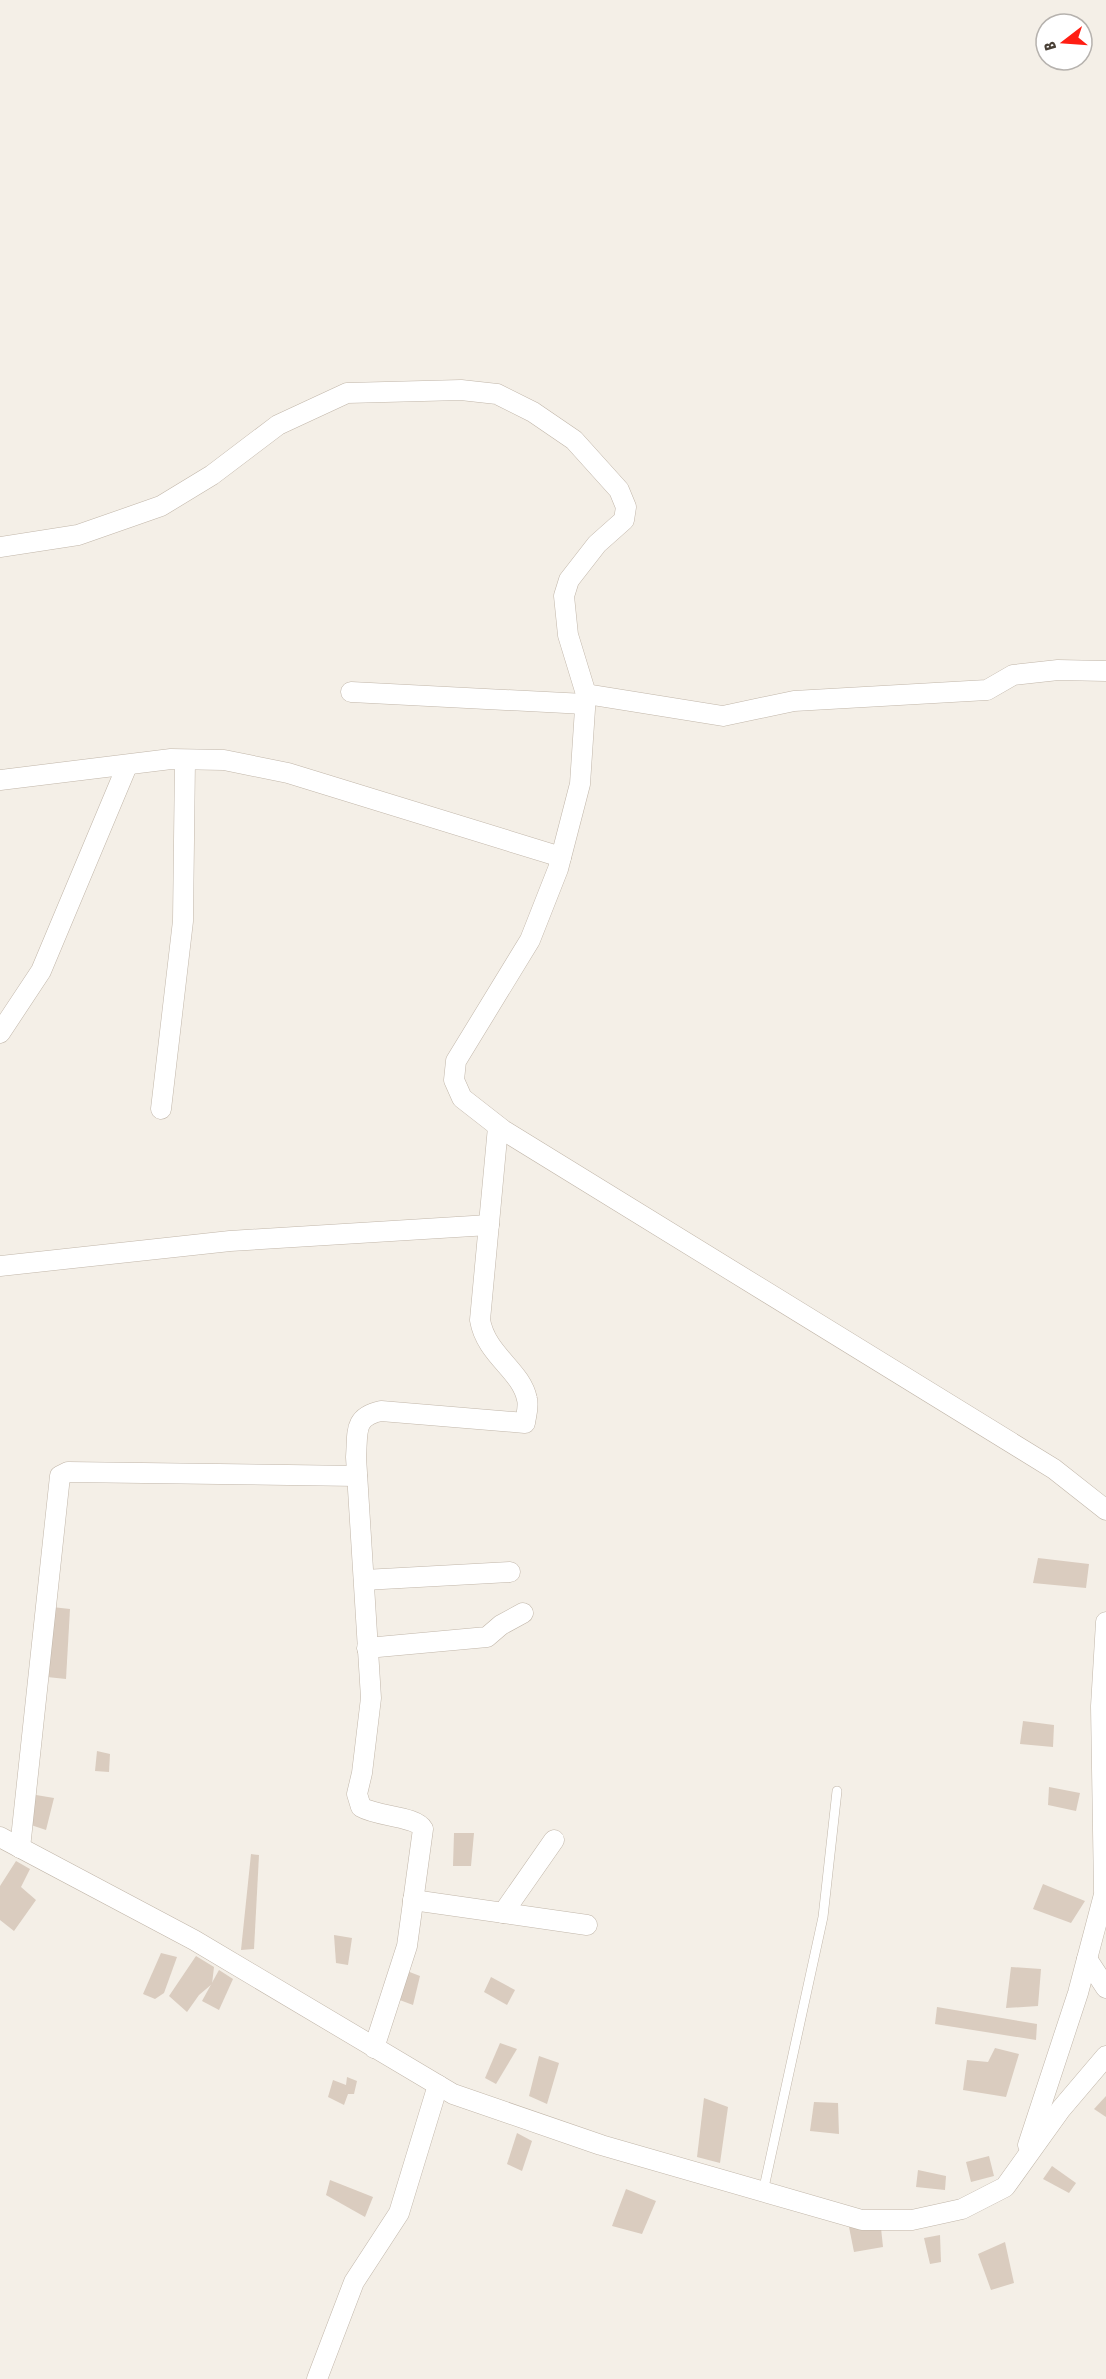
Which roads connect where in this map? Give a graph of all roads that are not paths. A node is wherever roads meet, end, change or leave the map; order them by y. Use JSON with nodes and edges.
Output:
{"nodes":[{"id":1,"x":0,"y":547,"type":"edge"},
{"id":2,"x":1106,"y":671,"type":"edge"},
{"id":3,"x":351,"y":692,"type":"dead end"},
{"id":4,"x":585,"y":699,"type":"junction"},
{"id":5,"x":185,"y":760,"type":"junction"},
{"id":6,"x":127,"y":765,"type":"junction"},
{"id":7,"x":0,"y":780,"type":"edge"},
{"id":8,"x":561,"y":856,"type":"junction"},
{"id":9,"x":0,"y":1033,"type":"edge"},
{"id":10,"x":161,"y":1109,"type":"dead end"},
{"id":11,"x":498,"y":1127,"type":"junction"},
{"id":12,"x":489,"y":1225,"type":"junction"},
{"id":13,"x":0,"y":1266,"type":"edge"},
{"id":14,"x":357,"y":1476,"type":"junction"},
{"id":15,"x":1106,"y":1510,"type":"edge"},
{"id":16,"x":510,"y":1572,"type":"dead end"},
{"id":17,"x":363,"y":1580,"type":"junction"},
{"id":18,"x":523,"y":1613,"type":"dead end"},
{"id":19,"x":1106,"y":1622,"type":"edge"},
{"id":20,"x":367,"y":1648,"type":"junction"},
{"id":21,"x":1103,"y":1706,"type":"edge"},
{"id":22,"x":837,"y":1791,"type":"dead end"},
{"id":23,"x":0,"y":1838,"type":"edge"},
{"id":24,"x":554,"y":1840,"type":"dead end"},
{"id":25,"x":20,"y":1848,"type":"junction"},
{"id":26,"x":1105,"y":1889,"type":"edge"},
{"id":27,"x":413,"y":1900,"type":"junction"},
{"id":28,"x":503,"y":1913,"type":"junction"},
{"id":29,"x":586,"y":1924,"type":"dead end"},
{"id":30,"x":1087,"y":1959,"type":"junction"},
{"id":31,"x":1106,"y":1988,"type":"edge"},
{"id":32,"x":374,"y":2048,"type":"junction"},
{"id":33,"x":1106,"y":2056,"type":"edge"},
{"id":34,"x":438,"y":2085,"type":"junction"},
{"id":35,"x":1022,"y":2164,"type":"junction"},
{"id":36,"x":763,"y":2192,"type":"junction"},
{"id":37,"x":317,"y":2379,"type":"edge"}],
"edges":[{"from":1,"to":4,"type":"street"},
{"from":2,"to":4,"type":"street"},
{"from":3,"to":4,"type":"street"},
{"from":4,"to":8,"type":"street"},
{"from":5,"to":6,"type":"street"},
{"from":5,"to":8,"type":"street"},
{"from":5,"to":10,"type":"street"},
{"from":6,"to":7,"type":"street"},
{"from":6,"to":9,"type":"street"},
{"from":8,"to":11,"type":"street"},
{"from":11,"to":12,"type":"street"},
{"from":11,"to":15,"type":"street"},
{"from":12,"to":13,"type":"street"},
{"from":12,"to":14,"type":"street"},
{"from":14,"to":17,"type":"street"},
{"from":14,"to":25,"type":"street"},
{"from":16,"to":17,"type":"street"},
{"from":17,"to":20,"type":"street"},
{"from":18,"to":20,"type":"street"},
{"from":19,"to":21,"type":"street"},
{"from":20,"to":27,"type":"street"},
{"from":21,"to":26,"type":"street"},
{"from":22,"to":36,"type":"lane"},
{"from":23,"to":25,"type":"street"},
{"from":24,"to":28,"type":"street"},
{"from":25,"to":32,"type":"street"},
{"from":26,"to":30,"type":"street"},
{"from":27,"to":28,"type":"street"},
{"from":27,"to":32,"type":"street"},
{"from":28,"to":29,"type":"street"},
{"from":30,"to":31,"type":"street"},
{"from":30,"to":35,"type":"street"},
{"from":32,"to":34,"type":"street"},
{"from":33,"to":35,"type":"street"},
{"from":34,"to":36,"type":"street"},
{"from":34,"to":37,"type":"street"},
{"from":35,"to":36,"type":"street"}]}
